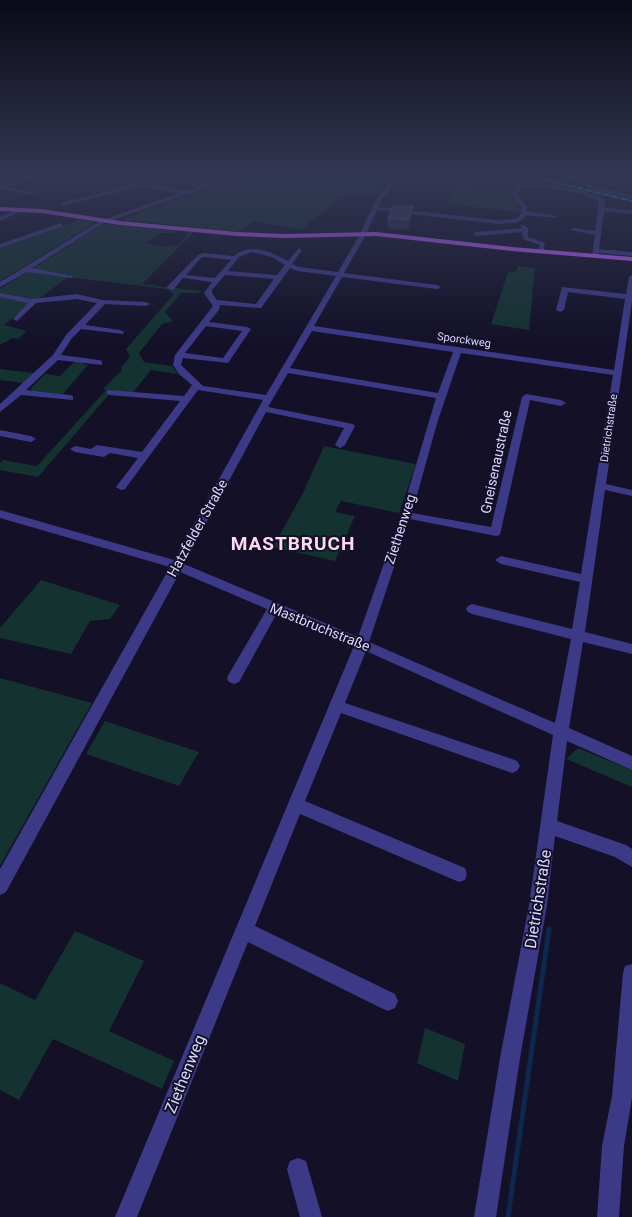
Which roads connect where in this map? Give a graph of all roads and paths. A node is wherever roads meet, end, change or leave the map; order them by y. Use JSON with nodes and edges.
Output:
{"nodes":[{"id":1,"x":44,"y":231,"type":"edge"},
{"id":2,"x":89,"y":231,"type":"edge"},
{"id":3,"x":207,"y":231,"type":"edge"},
{"id":4,"x":365,"y":231,"type":"edge"},
{"id":5,"x":525,"y":231,"type":"edge"},
{"id":6,"x":579,"y":231,"type":"edge"},
{"id":7,"x":597,"y":233,"type":"joint"},
{"id":8,"x":525,"y":234,"type":"junction"},
{"id":9,"x":363,"y":235,"type":"junction"},
{"id":10,"x":476,"y":238,"type":"junction"},
{"id":11,"x":0,"y":246,"type":"edge"},
{"id":12,"x":299,"y":250,"type":"dead end"},
{"id":13,"x":541,"y":252,"type":"junction"},
{"id":14,"x":595,"y":254,"type":"junction"},
{"id":15,"x":632,"y":254,"type":"edge"},
{"id":16,"x":235,"y":258,"type":"junction"},
{"id":17,"x":632,"y":259,"type":"edge"},
{"id":18,"x":288,"y":265,"type":"junction"},
{"id":19,"x":24,"y":269,"type":"junction"},
{"id":20,"x":340,"y":274,"type":"junction"},
{"id":21,"x":181,"y":276,"type":"junction"},
{"id":22,"x":70,"y":277,"type":"dead end"},
{"id":23,"x":219,"y":277,"type":"junction"},
{"id":24,"x":278,"y":277,"type":"junction"},
{"id":25,"x":632,"y":277,"type":"edge"},
{"id":26,"x":0,"y":285,"type":"edge"},
{"id":27,"x":437,"y":287,"type":"dead end"},
{"id":28,"x":170,"y":288,"type":"dead end"},
{"id":29,"x":0,"y":295,"type":"edge"},
{"id":30,"x":629,"y":297,"type":"junction"},
{"id":31,"x":34,"y":301,"type":"junction"},
{"id":32,"x":101,"y":302,"type":"junction"},
{"id":33,"x":214,"y":302,"type":"junction"},
{"id":34,"x":146,"y":304,"type":"dead end"},
{"id":35,"x":560,"y":310,"type":"dead end"},
{"id":36,"x":17,"y":318,"type":"dead end"},
{"id":37,"x":205,"y":324,"type":"junction"},
{"id":38,"x":80,"y":327,"type":"junction"},
{"id":39,"x":309,"y":328,"type":"junction"},
{"id":40,"x":120,"y":332,"type":"dead end"},
{"id":41,"x":628,"y":334,"type":"edge"},
{"id":42,"x":458,"y":350,"type":"junction"},
{"id":43,"x":179,"y":355,"type":"junction"},
{"id":44,"x":56,"y":357,"type":"junction"},
{"id":45,"x":99,"y":363,"type":"dead end"},
{"id":46,"x":285,"y":370,"type":"junction"},
{"id":47,"x":616,"y":373,"type":"junction"},
{"id":48,"x":196,"y":386,"type":"junction"},
{"id":49,"x":20,"y":392,"type":"junction"},
{"id":50,"x":110,"y":392,"type":"dead end"},
{"id":51,"x":442,"y":396,"type":"junction"},
{"id":52,"x":70,"y":398,"type":"dead end"},
{"id":53,"x":268,"y":398,"type":"junction"},
{"id":54,"x":186,"y":399,"type":"junction"},
{"id":55,"x":561,"y":403,"type":"dead end"},
{"id":56,"x":0,"y":409,"type":"edge"},
{"id":57,"x":263,"y":409,"type":"junction"},
{"id":58,"x":0,"y":433,"type":"edge"},
{"id":59,"x":31,"y":439,"type":"dead end"},
{"id":60,"x":340,"y":445,"type":"dead end"},
{"id":61,"x":75,"y":449,"type":"dead end"},
{"id":62,"x":145,"y":456,"type":"junction"},
{"id":63,"x":601,"y":486,"type":"junction"},
{"id":64,"x":122,"y":487,"type":"dead end"},
{"id":65,"x":632,"y":492,"type":"edge"},
{"id":66,"x":0,"y":514,"type":"edge"},
{"id":67,"x":406,"y":515,"type":"junction"},
{"id":68,"x":500,"y":560,"type":"dead end"},
{"id":69,"x":176,"y":565,"type":"junction"},
{"id":70,"x":586,"y":579,"type":"junction"},
{"id":71,"x":274,"y":608,"type":"junction"},
{"id":72,"x":472,"y":609,"type":"dead end"},
{"id":73,"x":578,"y":635,"type":"junction"},
{"id":74,"x":362,"y":644,"type":"junction"},
{"id":75,"x":632,"y":649,"type":"edge"},
{"id":76,"x":234,"y":678,"type":"dead end"},
{"id":77,"x":336,"y":706,"type":"junction"},
{"id":78,"x":561,"y":732,"type":"junction"},
{"id":79,"x":632,"y":763,"type":"edge"},
{"id":80,"x":512,"y":766,"type":"dead end"},
{"id":81,"x":296,"y":805,"type":"junction"},
{"id":82,"x":549,"y":826,"type":"junction"},
{"id":83,"x":632,"y":859,"type":"edge"},
{"id":84,"x":459,"y":874,"type":"dead end"},
{"id":85,"x":0,"y":886,"type":"edge"},
{"id":86,"x":243,"y":930,"type":"junction"},
{"id":87,"x":632,"y":973,"type":"edge"},
{"id":88,"x":388,"y":1001,"type":"dead end"},
{"id":89,"x":298,"y":1169,"type":"dead end"},
{"id":90,"x":126,"y":1217,"type":"edge"},
{"id":91,"x":311,"y":1217,"type":"edge"},
{"id":92,"x":485,"y":1217,"type":"edge"},
{"id":93,"x":608,"y":1217,"type":"edge"}],
"edges":[{"from":1,"to":11,"type":"street"},
{"from":2,"to":19,"type":"street"},
{"from":3,"to":9,"type":"main road"},
{"from":4,"to":9,"type":"street","name":"Hatzfelder Straße"},
{"from":5,"to":8,"type":"street"},
{"from":6,"to":7,"type":"street"},
{"from":7,"to":14,"type":"street"},
{"from":8,"to":10,"type":"street"},
{"from":8,"to":13,"type":"street"},
{"from":9,"to":10,"type":"main road"},
{"from":9,"to":20,"type":"street","name":"Hatzfelder Straße"},
{"from":10,"to":13,"type":"main road"},
{"from":12,"to":18,"type":"street"},
{"from":13,"to":14,"type":"main road"},
{"from":14,"to":15,"type":"street"},
{"from":14,"to":17,"type":"main road"},
{"from":16,"to":18,"type":"street"},
{"from":16,"to":21,"type":"street"},
{"from":16,"to":23,"type":"street"},
{"from":18,"to":20,"type":"street"},
{"from":18,"to":24,"type":"street"},
{"from":19,"to":22,"type":"street"},
{"from":19,"to":26,"type":"street"},
{"from":20,"to":27,"type":"street"},
{"from":20,"to":39,"type":"street","name":"Hatzfelder Straße"},
{"from":21,"to":23,"type":"street"},
{"from":21,"to":28,"type":"street"},
{"from":23,"to":24,"type":"street"},
{"from":23,"to":33,"type":"street"},
{"from":24,"to":33,"type":"street"},
{"from":25,"to":30,"type":"street","name":"Dietrichstraße"},
{"from":29,"to":31,"type":"street"},
{"from":30,"to":35,"type":"street"},
{"from":30,"to":41,"type":"street","name":"Dietrichstraße"},
{"from":31,"to":32,"type":"street"},
{"from":31,"to":36,"type":"street"},
{"from":32,"to":34,"type":"street"},
{"from":32,"to":38,"type":"street"},
{"from":33,"to":37,"type":"street"},
{"from":37,"to":43,"type":"street"},
{"from":37,"to":43,"type":"street"},
{"from":38,"to":40,"type":"street"},
{"from":38,"to":44,"type":"street"},
{"from":39,"to":42,"type":"street","name":"Sporckweg"},
{"from":39,"to":46,"type":"street","name":"Hatzfelder Straße"},
{"from":41,"to":47,"type":"street","name":"Dietrichstraße"},
{"from":42,"to":47,"type":"street","name":"Sporckweg"},
{"from":42,"to":51,"type":"street","name":"Ziethenweg"},
{"from":43,"to":48,"type":"street"},
{"from":44,"to":45,"type":"street"},
{"from":44,"to":49,"type":"street"},
{"from":46,"to":51,"type":"street"},
{"from":46,"to":53,"type":"street","name":"Hatzfelder Straße"},
{"from":47,"to":63,"type":"street","name":"Dietrichstraße"},
{"from":48,"to":53,"type":"street"},
{"from":48,"to":54,"type":"street"},
{"from":49,"to":52,"type":"street"},
{"from":49,"to":56,"type":"street"},
{"from":50,"to":54,"type":"street"},
{"from":51,"to":67,"type":"street","name":"Ziethenweg"},
{"from":53,"to":57,"type":"street","name":"Hatzfelder Straße"},
{"from":54,"to":62,"type":"street"},
{"from":55,"to":67,"type":"street","name":"Gneisenaustraße"},
{"from":57,"to":60,"type":"street"},
{"from":57,"to":69,"type":"street","name":"Hatzfelder Straße"},
{"from":58,"to":59,"type":"street"},
{"from":61,"to":62,"type":"street"},
{"from":62,"to":64,"type":"street"},
{"from":63,"to":65,"type":"street"},
{"from":63,"to":70,"type":"street","name":"Dietrichstraße"},
{"from":66,"to":69,"type":"street","name":"Mastbruchstraße"},
{"from":67,"to":74,"type":"street","name":"Ziethenweg"},
{"from":68,"to":70,"type":"street"},
{"from":69,"to":71,"type":"street","name":"Mastbruchstraße"},
{"from":69,"to":85,"type":"street","name":"Hatzfelder Straße"},
{"from":70,"to":73,"type":"street","name":"Dietrichstraße"},
{"from":71,"to":74,"type":"street","name":"Mastbruchstraße"},
{"from":71,"to":76,"type":"street"},
{"from":72,"to":73,"type":"street"},
{"from":73,"to":75,"type":"street"},
{"from":73,"to":78,"type":"street","name":"Dietrichstraße"},
{"from":74,"to":77,"type":"street","name":"Ziethenweg"},
{"from":74,"to":78,"type":"street","name":"Mastbruchstraße"},
{"from":77,"to":80,"type":"street"},
{"from":77,"to":81,"type":"street","name":"Ziethenweg"},
{"from":78,"to":79,"type":"street","name":"Mastbruchstraße"},
{"from":78,"to":82,"type":"street","name":"Dietrichstraße"},
{"from":81,"to":84,"type":"street"},
{"from":81,"to":86,"type":"street","name":"Ziethenweg"},
{"from":82,"to":83,"type":"street"},
{"from":82,"to":92,"type":"street","name":"Dietrichstraße"},
{"from":86,"to":88,"type":"street"},
{"from":86,"to":90,"type":"street","name":"Ziethenweg"},
{"from":87,"to":93,"type":"street"},
{"from":89,"to":91,"type":"street"}]}
